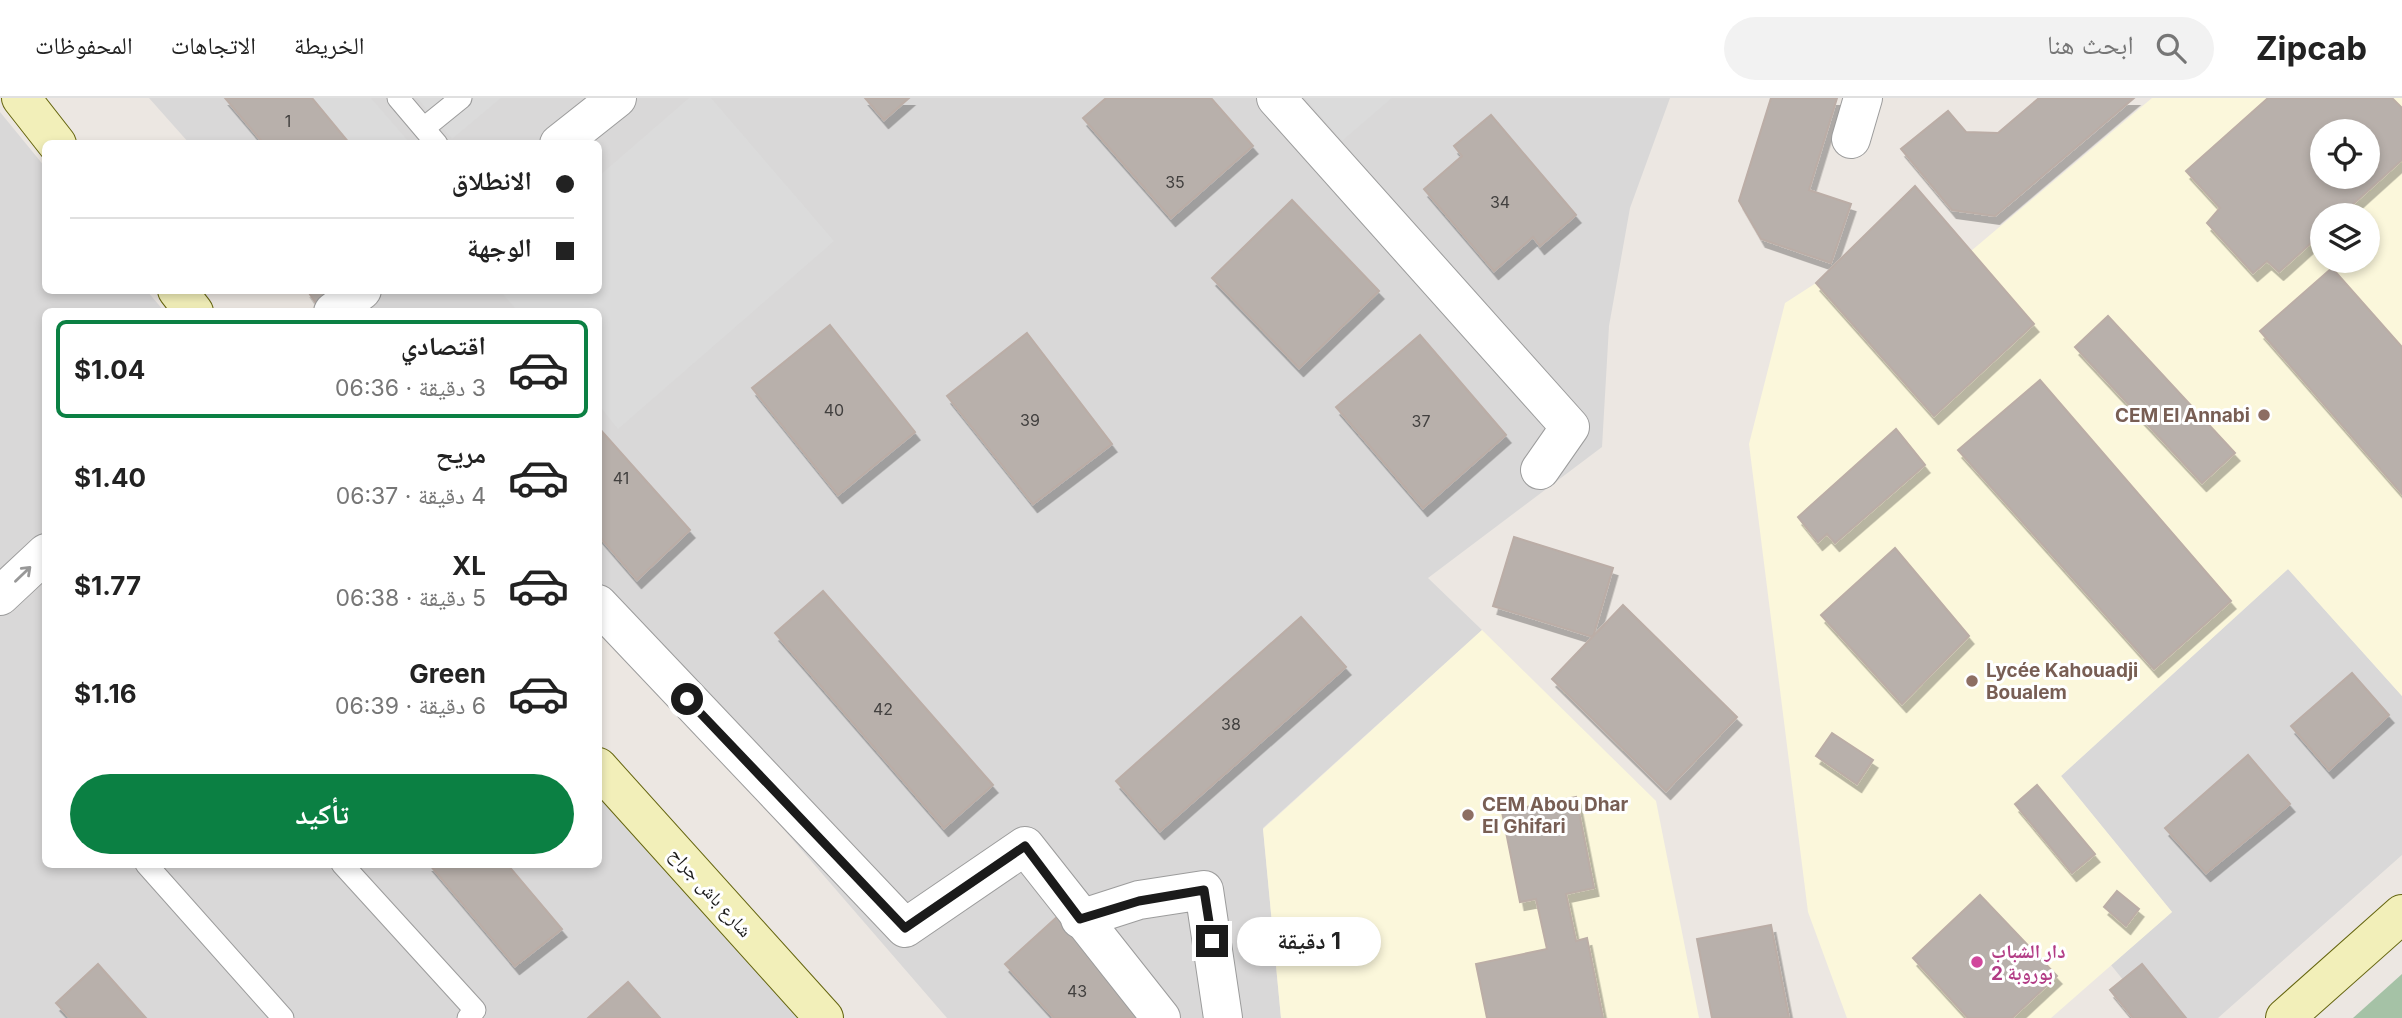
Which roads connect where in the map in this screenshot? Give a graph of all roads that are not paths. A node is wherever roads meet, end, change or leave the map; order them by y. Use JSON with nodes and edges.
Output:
{"nodes":[{"id":1,"x":21,"y":98,"type":"edge"},
{"id":2,"x":398,"y":98,"type":"edge"},
{"id":3,"x":461,"y":98,"type":"edge"},
{"id":4,"x":617,"y":98,"type":"edge"},
{"id":5,"x":1276,"y":98,"type":"edge"},
{"id":6,"x":1863,"y":98,"type":"edge"},
{"id":7,"x":430,"y":136,"type":"edge"},
{"id":8,"x":1852,"y":139,"type":"dead end"},
{"id":9,"x":54,"y":140,"type":"edge"},
{"id":10,"x":564,"y":140,"type":"edge"},
{"id":11,"x":180,"y":294,"type":"edge"},
{"id":12,"x":357,"y":294,"type":"edge"},
{"id":13,"x":191,"y":308,"type":"edge"},
{"id":14,"x":338,"y":308,"type":"edge"},
{"id":15,"x":1540,"y":471,"type":"dead end"},
{"id":16,"x":42,"y":557,"type":"edge"},
{"id":17,"x":0,"y":596,"type":"edge"},
{"id":18,"x":602,"y":608,"type":"edge"},
{"id":19,"x":602,"y":771,"type":"edge"},
{"id":20,"x":150,"y":868,"type":"edge"},
{"id":21,"x":346,"y":868,"type":"edge"},
{"id":22,"x":2402,"y":914,"type":"edge"},
{"id":23,"x":1080,"y":919,"type":"junction"},
{"id":24,"x":283,"y":1018,"type":"edge"},
{"id":25,"x":468,"y":1018,"type":"edge"},
{"id":26,"x":824,"y":1018,"type":"edge"},
{"id":27,"x":1161,"y":1018,"type":"edge"},
{"id":28,"x":1223,"y":1018,"type":"edge"},
{"id":29,"x":2285,"y":1018,"type":"edge"}],
"edges":[{"from":1,"to":9,"type":"main road"},
{"from":2,"to":7,"type":"lane"},
{"from":3,"to":7,"type":"lane"},
{"from":4,"to":10,"type":"street"},
{"from":5,"to":15,"type":"street"},
{"from":6,"to":8,"type":"street"},
{"from":11,"to":13,"type":"main road"},
{"from":12,"to":14,"type":"street"},
{"from":17,"to":16,"type":"street","one_way":true},
{"from":18,"to":23,"type":"street"},
{"from":19,"to":26,"type":"main road","name":"شارع باش جراح"},
{"from":20,"to":24,"type":"lane"},
{"from":21,"to":25,"type":"lane"},
{"from":22,"to":29,"type":"main road"},
{"from":23,"to":27,"type":"street"},
{"from":23,"to":28,"type":"street"}]}
